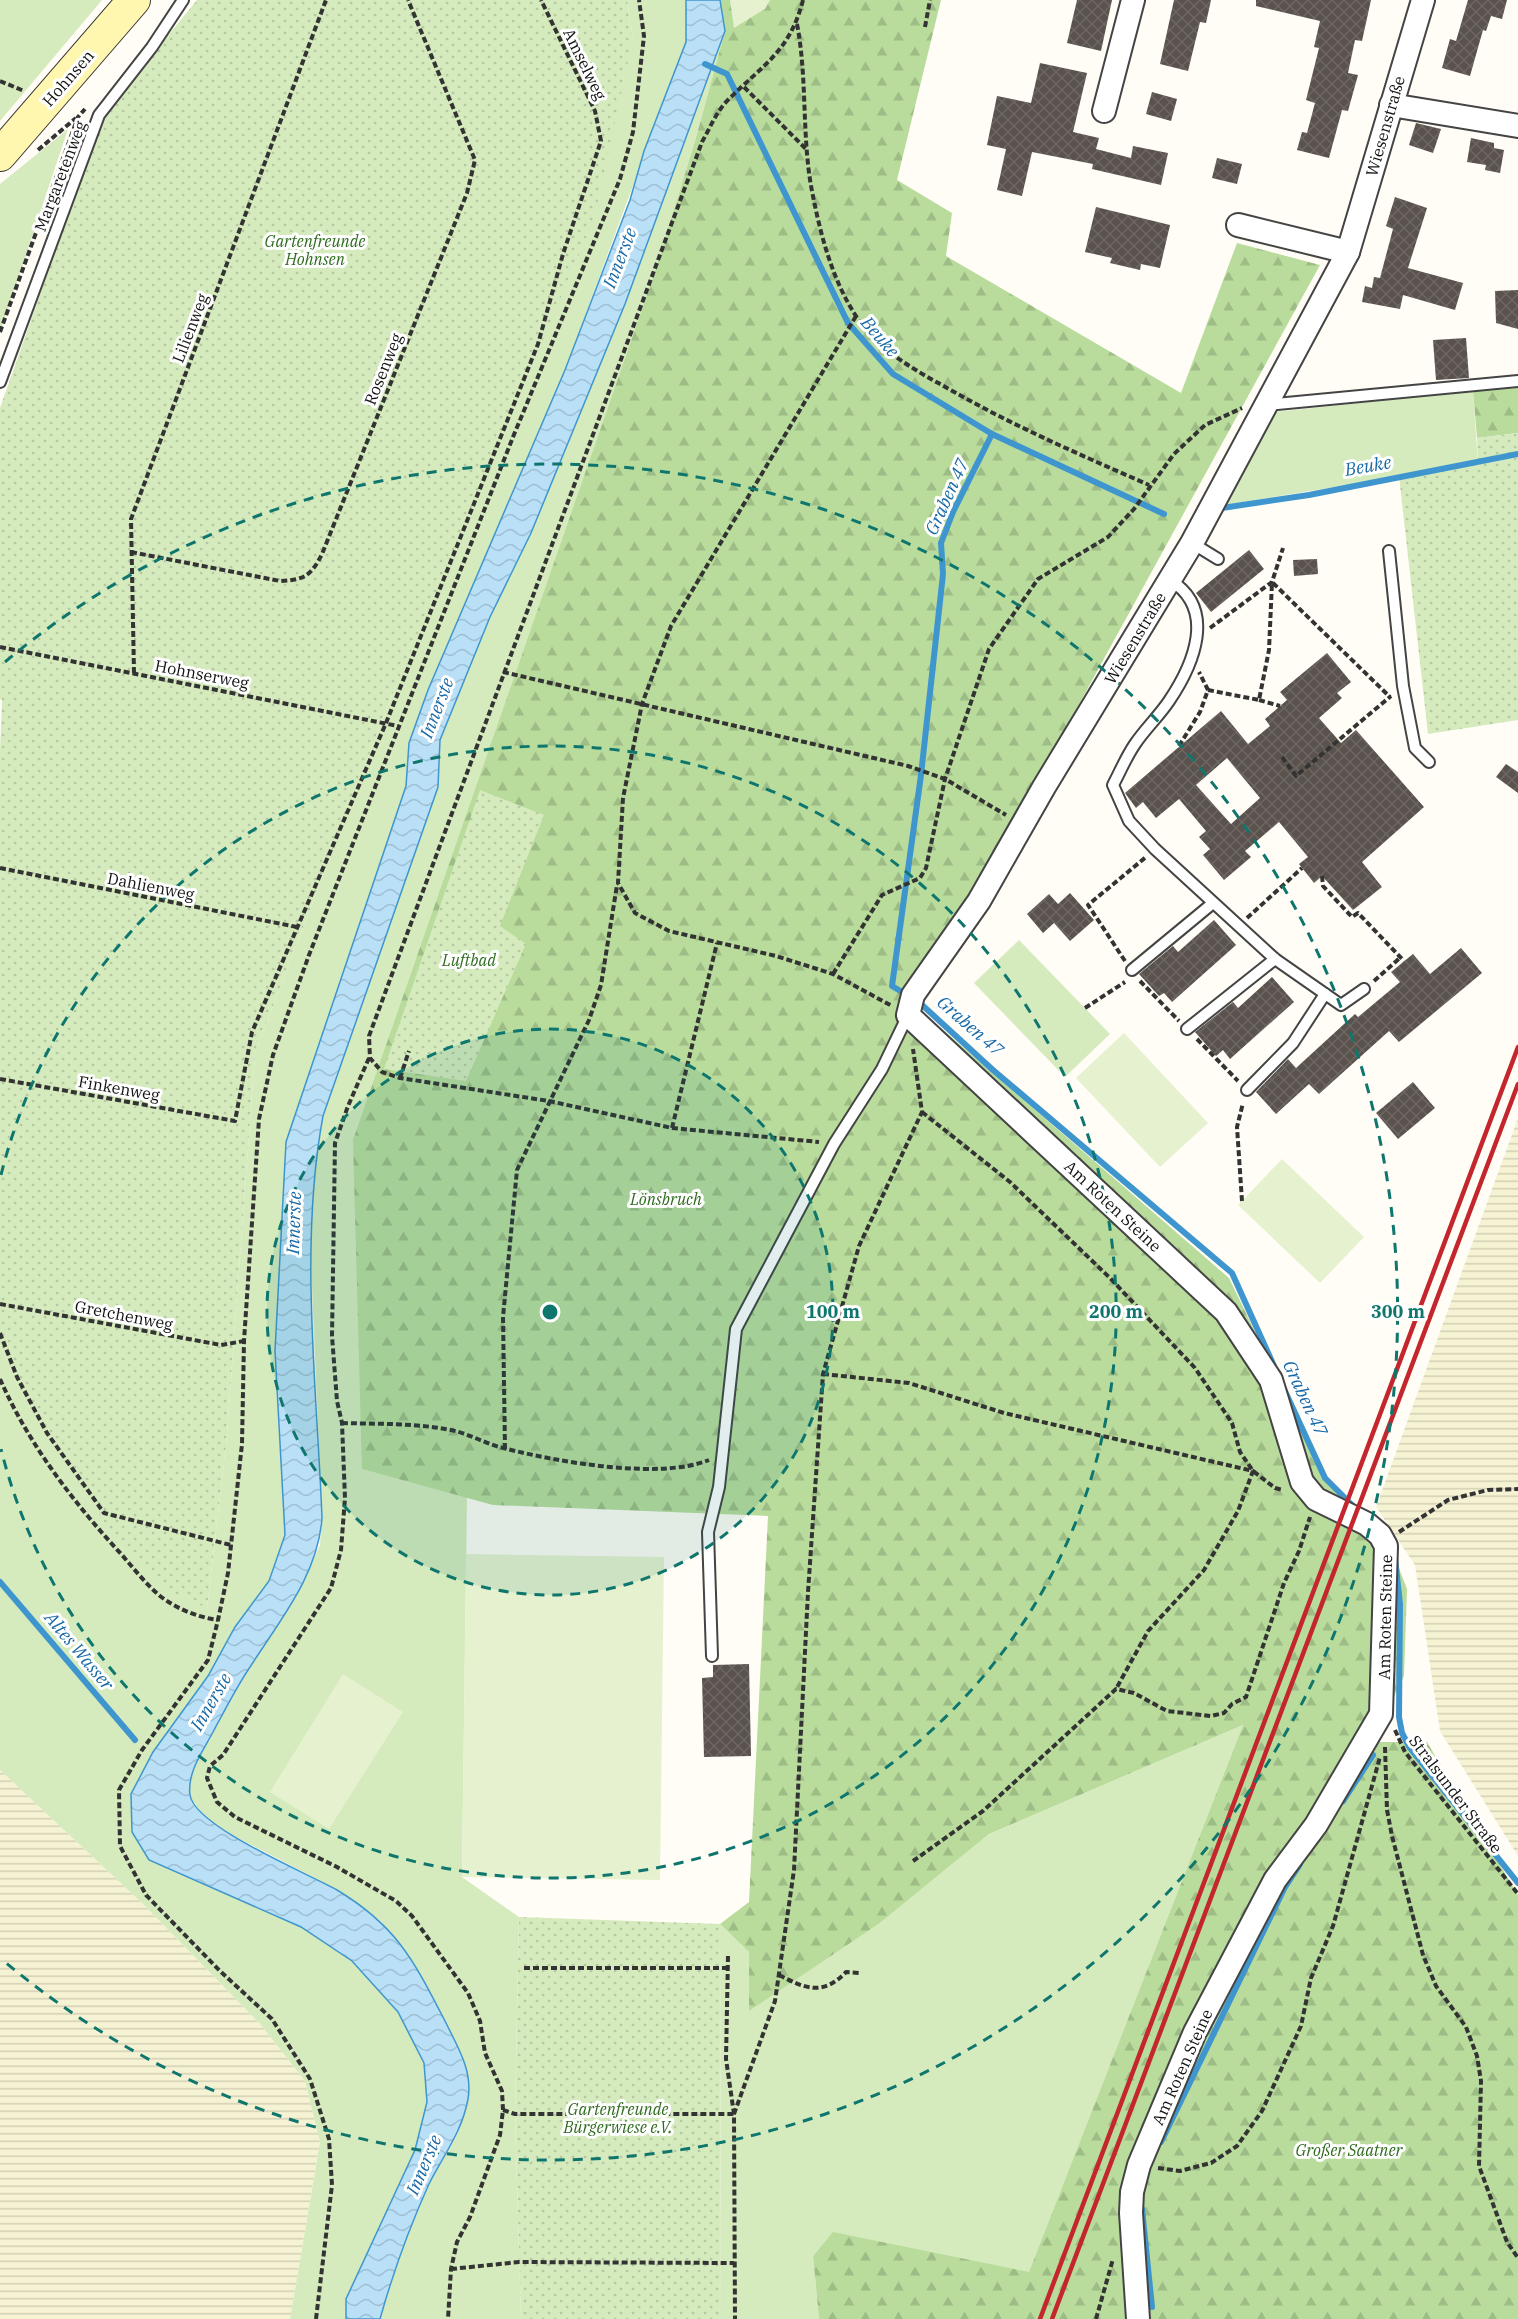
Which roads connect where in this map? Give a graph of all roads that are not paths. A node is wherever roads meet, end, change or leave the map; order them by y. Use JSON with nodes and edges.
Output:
{"nodes":[{"id":1,"x":134,"y":0,"type":"edge"},
{"id":2,"x":183,"y":0,"type":"edge"},
{"id":3,"x":1133,"y":0,"type":"edge"},
{"id":4,"x":1423,"y":0,"type":"edge"},
{"id":5,"x":1390,"y":105,"type":"junction"},
{"id":6,"x":1104,"y":111,"type":"dead end"},
{"id":7,"x":1518,"y":126,"type":"edge"},
{"id":8,"x":0,"y":155,"type":"edge"},
{"id":9,"x":1238,"y":225,"type":"dead end"},
{"id":10,"x":1348,"y":252,"type":"junction"},
{"id":11,"x":1518,"y":381,"type":"edge"},
{"id":12,"x":0,"y":382,"type":"edge"},
{"id":13,"x":1265,"y":405,"type":"junction"},
{"id":14,"x":1192,"y":543,"type":"junction"},
{"id":15,"x":1389,"y":551,"type":"dead end"},
{"id":16,"x":1218,"y":560,"type":"dead end"},
{"id":17,"x":1170,"y":580,"type":"junction"},
{"id":18,"x":1429,"y":762,"type":"dead end"},
{"id":19,"x":1213,"y":903,"type":"junction"},
{"id":20,"x":1275,"y":959,"type":"junction"},
{"id":21,"x":1134,"y":973,"type":"road end"},
{"id":22,"x":1364,"y":989,"type":"road end"},
{"id":23,"x":1325,"y":994,"type":"junction"},
{"id":24,"x":908,"y":1015,"type":"junction"},
{"id":25,"x":1187,"y":1029,"type":"road end"},
{"id":26,"x":1246,"y":1090,"type":"road end"},
{"id":27,"x":712,"y":1656,"type":"dead end"},
{"id":28,"x":1138,"y":2319,"type":"edge"}],
"edges":[{"from":1,"to":8,"type":"main road","name":"Hohnsen"},
{"from":2,"to":12,"type":"lane","name":"Margaretenweg"},
{"from":3,"to":6,"type":"street"},
{"from":4,"to":5,"type":"street","name":"Wiesenstraße"},
{"from":5,"to":7,"type":"street"},
{"from":5,"to":10,"type":"street","name":"Wiesenstraße"},
{"from":9,"to":10,"type":"street"},
{"from":10,"to":13,"type":"street","name":"Wiesenstraße"},
{"from":11,"to":13,"type":"lane"},
{"from":13,"to":14,"type":"street","name":"Wiesenstraße"},
{"from":14,"to":16,"type":"lane"},
{"from":14,"to":17,"type":"street","name":"Wiesenstraße"},
{"from":15,"to":18,"type":"lane"},
{"from":17,"to":19,"type":"lane"},
{"from":17,"to":24,"type":"street","name":"Wiesenstraße"},
{"from":19,"to":20,"type":"lane"},
{"from":19,"to":21,"type":"lane"},
{"from":20,"to":23,"type":"lane"},
{"from":20,"to":25,"type":"lane"},
{"from":22,"to":23,"type":"lane"},
{"from":23,"to":26,"type":"lane"},
{"from":24,"to":27,"type":"lane"},
{"from":24,"to":28,"type":"street","name":"Am Roten Steine"}]}
